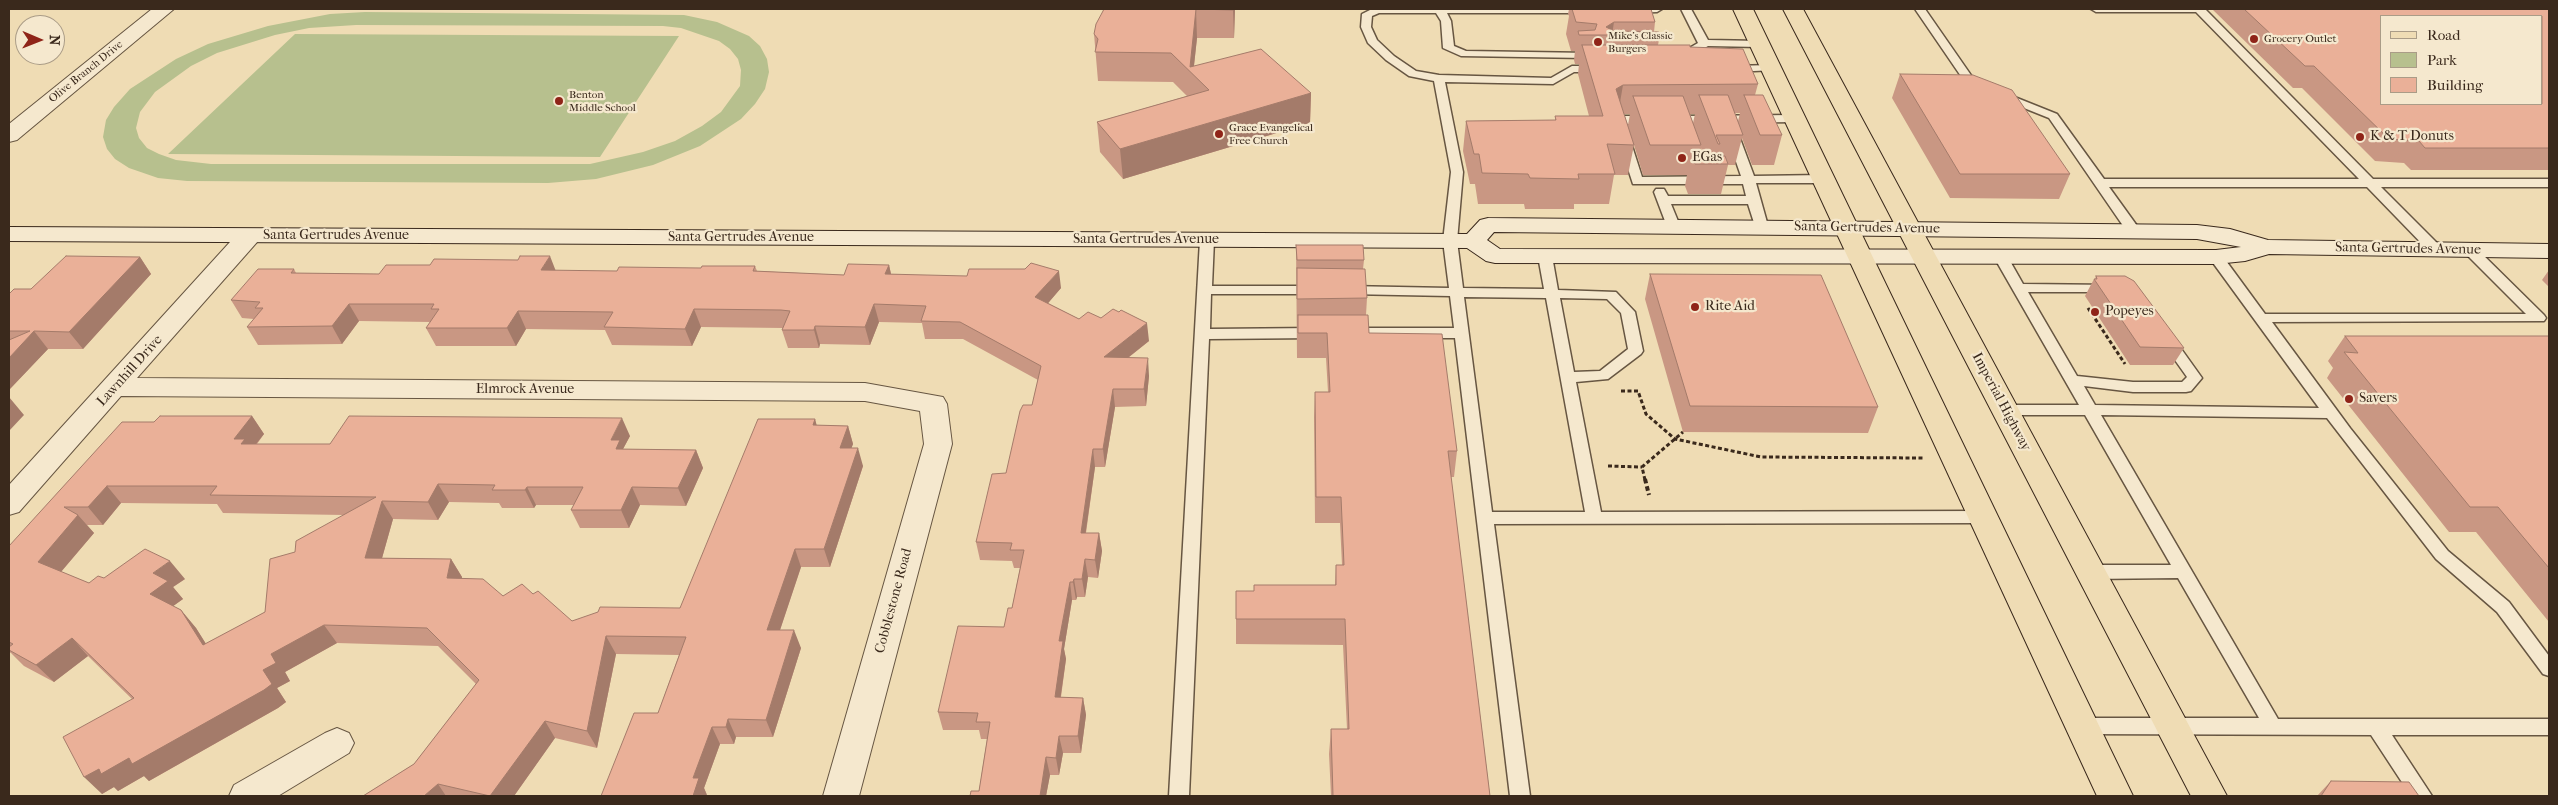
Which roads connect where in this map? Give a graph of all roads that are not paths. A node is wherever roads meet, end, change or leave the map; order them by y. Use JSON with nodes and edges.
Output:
{"nodes":[{"id":1,"x":164,"y":9,"type":"edge"},
{"id":2,"x":1439,"y":9,"type":"edge"},
{"id":3,"x":1504,"y":9,"type":"edge"},
{"id":4,"x":1657,"y":9,"type":"edge"},
{"id":5,"x":1686,"y":9,"type":"edge"},
{"id":6,"x":1743,"y":9,"type":"edge"},
{"id":7,"x":1793,"y":9,"type":"edge"},
{"id":8,"x":1920,"y":9,"type":"edge"},
{"id":9,"x":2096,"y":9,"type":"edge"},
{"id":10,"x":1365,"y":12,"type":"edge"},
{"id":11,"x":1706,"y":43,"type":"junction"},
{"id":12,"x":1760,"y":44,"type":"junction"},
{"id":13,"x":1586,"y":55,"type":"edge"},
{"id":14,"x":1667,"y":56,"type":"edge"},
{"id":15,"x":1771,"y":68,"type":"junction"},
{"id":16,"x":1611,"y":69,"type":"edge"},
{"id":17,"x":1719,"y":69,"type":"edge"},
{"id":18,"x":1439,"y":78,"type":"junction"},
{"id":19,"x":1795,"y":119,"type":"junction"},
{"id":20,"x":1673,"y":120,"type":"junction"},
{"id":21,"x":1727,"y":120,"type":"junction"},
{"id":22,"x":9,"y":135,"type":"edge"},
{"id":23,"x":1692,"y":146,"type":"edge"},
{"id":24,"x":1824,"y":179,"type":"junction"},
{"id":25,"x":1749,"y":180,"type":"junction"},
{"id":26,"x":1656,"y":181,"type":"junction"},
{"id":27,"x":2100,"y":183,"type":"junction"},
{"id":28,"x":2370,"y":183,"type":"junction"},
{"id":29,"x":2549,"y":183,"type":"edge"},
{"id":30,"x":1663,"y":200,"type":"junction"},
{"id":31,"x":1753,"y":200,"type":"junction"},
{"id":32,"x":1673,"y":226,"type":"junction"},
{"id":33,"x":1761,"y":226,"type":"junction"},
{"id":34,"x":1846,"y":228,"type":"junction"},
{"id":35,"x":1909,"y":228,"type":"junction"},
{"id":36,"x":2133,"y":230,"type":"junction"},
{"id":37,"x":9,"y":234,"type":"edge"},
{"id":38,"x":249,"y":236,"type":"junction"},
{"id":39,"x":1207,"y":240,"type":"junction"},
{"id":40,"x":1461,"y":241,"type":"junction"},
{"id":41,"x":2267,"y":247,"type":"junction"},
{"id":42,"x":2435,"y":249,"type":"junction"},
{"id":43,"x":2470,"y":250,"type":"junction"},
{"id":44,"x":2549,"y":251,"type":"edge"},
{"id":45,"x":1860,"y":255,"type":"junction"},
{"id":46,"x":1545,"y":256,"type":"junction"},
{"id":47,"x":1924,"y":256,"type":"junction"},
{"id":48,"x":2001,"y":257,"type":"junction"},
{"id":49,"x":2216,"y":257,"type":"junction"},
{"id":50,"x":2019,"y":288,"type":"junction"},
{"id":51,"x":1204,"y":290,"type":"junction"},
{"id":52,"x":1456,"y":291,"type":"junction"},
{"id":53,"x":2125,"y":291,"type":"edge"},
{"id":54,"x":1552,"y":294,"type":"junction"},
{"id":55,"x":2262,"y":318,"type":"junction"},
{"id":56,"x":2539,"y":318,"type":"junction"},
{"id":57,"x":2549,"y":328,"type":"edge"},
{"id":58,"x":2161,"y":330,"type":"edge"},
{"id":59,"x":1352,"y":333,"type":"edge"},
{"id":60,"x":1461,"y":333,"type":"junction"},
{"id":61,"x":1202,"y":334,"type":"junction"},
{"id":62,"x":1332,"y":334,"type":"edge"},
{"id":63,"x":1568,"y":377,"type":"junction"},
{"id":64,"x":2073,"y":380,"type":"junction"},
{"id":65,"x":115,"y":387,"type":"junction"},
{"id":66,"x":933,"y":404,"type":"joint"},
{"id":67,"x":2006,"y":410,"type":"junction"},
{"id":68,"x":2090,"y":410,"type":"junction"},
{"id":69,"x":2331,"y":413,"type":"junction"},
{"id":70,"x":9,"y":504,"type":"edge"},
{"id":71,"x":1983,"y":516,"type":"junction"},
{"id":72,"x":1485,"y":518,"type":"junction"},
{"id":73,"x":1594,"y":518,"type":"junction"},
{"id":74,"x":2184,"y":571,"type":"junction"},
{"id":75,"x":2090,"y":572,"type":"junction"},
{"id":76,"x":2549,"y":668,"type":"edge"},
{"id":77,"x":2272,"y":725,"type":"junction"},
{"id":78,"x":2082,"y":726,"type":"junction"},
{"id":79,"x":2172,"y":726,"type":"junction"},
{"id":80,"x":2376,"y":726,"type":"junction"},
{"id":81,"x":2549,"y":727,"type":"edge"},
{"id":82,"x":337,"y":743,"type":"dead end"},
{"id":83,"x":247,"y":796,"type":"edge"},
{"id":84,"x":841,"y":796,"type":"edge"},
{"id":85,"x":1179,"y":796,"type":"edge"},
{"id":86,"x":1520,"y":796,"type":"edge"},
{"id":87,"x":2115,"y":796,"type":"edge"},
{"id":88,"x":2209,"y":796,"type":"edge"},
{"id":89,"x":2422,"y":796,"type":"edge"}],
"edges":[{"from":1,"to":22,"type":"main road","name":"Olive Branch Drive"},
{"from":2,"to":3,"type":"lane"},
{"from":2,"to":10,"type":"lane"},
{"from":2,"to":13,"type":"lane"},
{"from":3,"to":4,"type":"lane"},
{"from":5,"to":11,"type":"lane"},
{"from":6,"to":12,"type":"main road"},
{"from":7,"to":35,"type":"main road","name":"Imperial Highway"},
{"from":8,"to":27,"type":"lane"},
{"from":9,"to":28,"type":"lane"},
{"from":10,"to":18,"type":"lane"},
{"from":11,"to":12,"type":"lane"},
{"from":11,"to":14,"type":"lane"},
{"from":12,"to":15,"type":"main road"},
{"from":15,"to":17,"type":"lane"},
{"from":15,"to":19,"type":"main road"},
{"from":16,"to":18,"type":"lane"},
{"from":18,"to":40,"type":"lane"},
{"from":19,"to":21,"type":"lane"},
{"from":19,"to":24,"type":"main road"},
{"from":20,"to":21,"type":"lane"},
{"from":20,"to":23,"type":"lane"},
{"from":20,"to":26,"type":"lane"},
{"from":21,"to":25,"type":"lane"},
{"from":24,"to":25,"type":"lane"},
{"from":24,"to":34,"type":"main road"},
{"from":25,"to":26,"type":"lane"},
{"from":25,"to":31,"type":"lane"},
{"from":26,"to":30,"type":"lane"},
{"from":27,"to":28,"type":"lane"},
{"from":27,"to":36,"type":"lane"},
{"from":28,"to":29,"type":"lane"},
{"from":28,"to":42,"type":"lane"},
{"from":30,"to":31,"type":"lane"},
{"from":30,"to":32,"type":"lane"},
{"from":31,"to":33,"type":"lane"},
{"from":32,"to":33,"type":"main road","name":"Santa Gertrudes Avenue"},
{"from":32,"to":40,"type":"main road","name":"Santa Gertrudes Avenue"},
{"from":33,"to":34,"type":"main road","name":"Santa Gertrudes Avenue"},
{"from":34,"to":35,"type":"main road","name":"Santa Gertrudes Avenue"},
{"from":34,"to":45,"type":"main road"},
{"from":35,"to":36,"type":"main road","name":"Santa Gertrudes Avenue"},
{"from":35,"to":47,"type":"main road","name":"Imperial Highway"},
{"from":36,"to":41,"type":"main road","name":"Santa Gertrudes Avenue"},
{"from":37,"to":38,"type":"main road","name":"Santa Gertrudes Avenue"},
{"from":38,"to":39,"type":"main road","name":"Santa Gertrudes Avenue"},
{"from":38,"to":65,"type":"main road","name":"Lawnhill Drive"},
{"from":39,"to":40,"type":"main road","name":"Santa Gertrudes Avenue"},
{"from":39,"to":51,"type":"lane"},
{"from":40,"to":46,"type":"main road","name":"Santa Gertrudes Avenue"},
{"from":40,"to":52,"type":"lane"},
{"from":41,"to":42,"type":"main road","name":"Santa Gertrudes Avenue"},
{"from":41,"to":49,"type":"main road","name":"Santa Gertrudes Avenue"},
{"from":42,"to":43,"type":"main road","name":"Santa Gertrudes Avenue"},
{"from":43,"to":44,"type":"main road","name":"Santa Gertrudes Avenue"},
{"from":43,"to":56,"type":"lane"},
{"from":45,"to":46,"type":"main road","name":"Santa Gertrudes Avenue"},
{"from":45,"to":47,"type":"main road","name":"Santa Gertrudes Avenue"},
{"from":45,"to":71,"type":"main road"},
{"from":46,"to":54,"type":"lane"},
{"from":47,"to":48,"type":"main road","name":"Santa Gertrudes Avenue"},
{"from":47,"to":67,"type":"main road","name":"Imperial Highway"},
{"from":48,"to":49,"type":"main road","name":"Santa Gertrudes Avenue"},
{"from":48,"to":50,"type":"lane"},
{"from":49,"to":55,"type":"lane"},
{"from":50,"to":53,"type":"lane"},
{"from":50,"to":64,"type":"lane"},
{"from":51,"to":52,"type":"lane"},
{"from":51,"to":61,"type":"lane"},
{"from":52,"to":54,"type":"lane"},
{"from":52,"to":60,"type":"lane"},
{"from":54,"to":63,"type":"lane"},
{"from":54,"to":63,"type":"lane"},
{"from":55,"to":56,"type":"lane"},
{"from":55,"to":69,"type":"lane"},
{"from":56,"to":57,"type":"lane"},
{"from":58,"to":64,"type":"lane"},
{"from":59,"to":60,"type":"lane"},
{"from":60,"to":72,"type":"lane"},
{"from":61,"to":62,"type":"lane"},
{"from":61,"to":85,"type":"lane"},
{"from":63,"to":73,"type":"lane"},
{"from":64,"to":68,"type":"lane"},
{"from":65,"to":66,"type":"main road","name":"Elmrock Avenue"},
{"from":65,"to":70,"type":"main road","name":"Lawnhill Drive"},
{"from":66,"to":84,"type":"main road","name":"Cobblestone Road"},
{"from":67,"to":68,"type":"lane"},
{"from":67,"to":75,"type":"main road","name":"Imperial Highway"},
{"from":68,"to":69,"type":"lane"},
{"from":68,"to":74,"type":"lane"},
{"from":69,"to":76,"type":"lane"},
{"from":71,"to":73,"type":"lane"},
{"from":71,"to":78,"type":"main road"},
{"from":72,"to":73,"type":"lane"},
{"from":72,"to":86,"type":"lane"},
{"from":74,"to":75,"type":"lane"},
{"from":74,"to":77,"type":"lane"},
{"from":75,"to":79,"type":"main road","name":"Imperial Highway"},
{"from":77,"to":79,"type":"lane"},
{"from":77,"to":80,"type":"lane"},
{"from":78,"to":79,"type":"lane"},
{"from":78,"to":87,"type":"main road"},
{"from":79,"to":88,"type":"main road","name":"Imperial Highway"},
{"from":80,"to":81,"type":"lane"},
{"from":80,"to":89,"type":"lane"},
{"from":82,"to":83,"type":"main road"}]}
